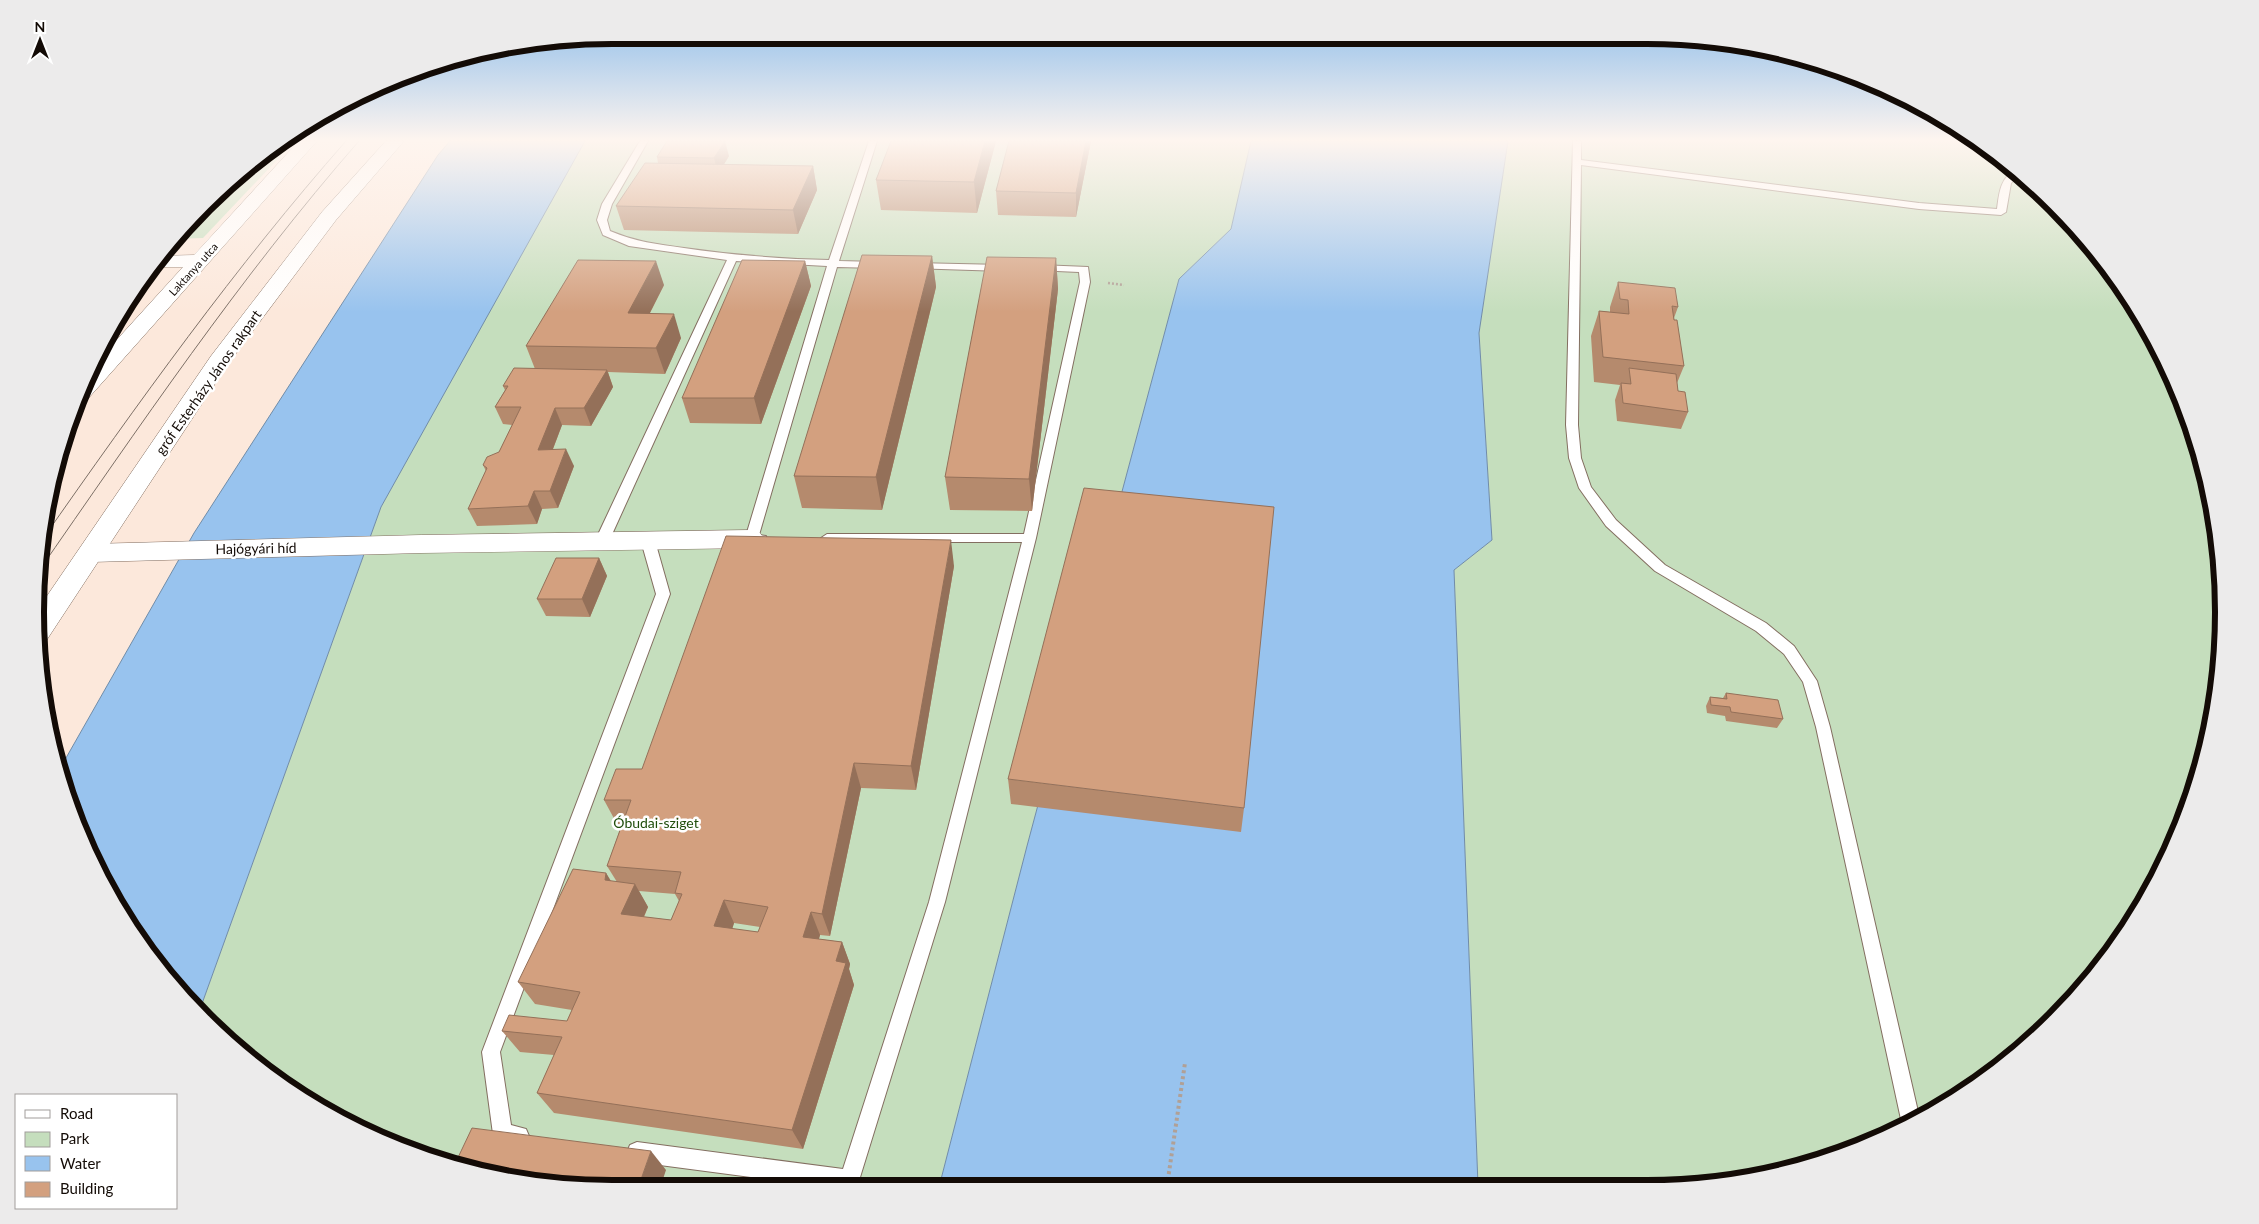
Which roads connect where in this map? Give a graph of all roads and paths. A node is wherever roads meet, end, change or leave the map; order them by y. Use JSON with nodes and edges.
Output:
{"nodes":[{"id":1,"x":257,"y":198,"type":"edge"},
{"id":2,"x":344,"y":198,"type":"edge"},
{"id":3,"x":610,"y":198,"type":"edge"},
{"id":4,"x":854,"y":198,"type":"edge"},
{"id":5,"x":1576,"y":198,"type":"edge"},
{"id":6,"x":1858,"y":198,"type":"edge"},
{"id":7,"x":2003,"y":198,"type":"edge"},
{"id":8,"x":733,"y":257,"type":"junction"},
{"id":9,"x":200,"y":261,"type":"junction"},
{"id":10,"x":164,"y":262,"type":"edge"},
{"id":11,"x":833,"y":264,"type":"junction"},
{"id":12,"x":95,"y":377,"type":"edge"},
{"id":13,"x":781,"y":538,"type":"edge"},
{"id":14,"x":811,"y":538,"type":"edge"},
{"id":15,"x":1030,"y":538,"type":"junction"},
{"id":16,"x":751,"y":539,"type":"junction"},
{"id":17,"x":602,"y":541,"type":"junction"},
{"id":18,"x":648,"y":541,"type":"junction"},
{"id":19,"x":92,"y":553,"type":"junction"},
{"id":20,"x":44,"y":622,"type":"edge"},
{"id":21,"x":1185,"y":1063,"type":"dead end"},
{"id":22,"x":1909,"y":1116,"type":"edge"},
{"id":23,"x":533,"y":1138,"type":"edge"},
{"id":24,"x":622,"y":1150,"type":"edge"},
{"id":25,"x":827,"y":1180,"type":"edge"},
{"id":26,"x":849,"y":1180,"type":"edge"},
{"id":27,"x":1168,"y":1180,"type":"edge"}],
"edges":[{"from":1,"to":9,"type":"street","name":"Laktanya utca"},
{"from":2,"to":19,"type":"street","name":"gróf Esterházy János rakpart"},
{"from":3,"to":8,"type":"lane"},
{"from":4,"to":11,"type":"lane"},
{"from":5,"to":22,"type":"lane"},
{"from":6,"to":7,"type":"lane"},
{"from":8,"to":11,"type":"lane"},
{"from":8,"to":17,"type":"lane"},
{"from":9,"to":10,"type":"street"},
{"from":9,"to":12,"type":"street","name":"Laktanya utca"},
{"from":11,"to":15,"type":"lane"},
{"from":11,"to":16,"type":"lane"},
{"from":13,"to":16,"type":"lane"},
{"from":14,"to":15,"type":"lane"},
{"from":15,"to":26,"type":"lane"},
{"from":16,"to":18,"type":"street","name":"Hajógyári híd"},
{"from":17,"to":18,"type":"street","name":"Hajógyári híd"},
{"from":17,"to":19,"type":"street","name":"Hajógyári híd"},
{"from":18,"to":23,"type":"lane"},
{"from":19,"to":20,"type":"street","name":"gróf Esterházy János rakpart"},
{"from":21,"to":27,"type":"path"},
{"from":24,"to":25,"type":"lane"}]}
